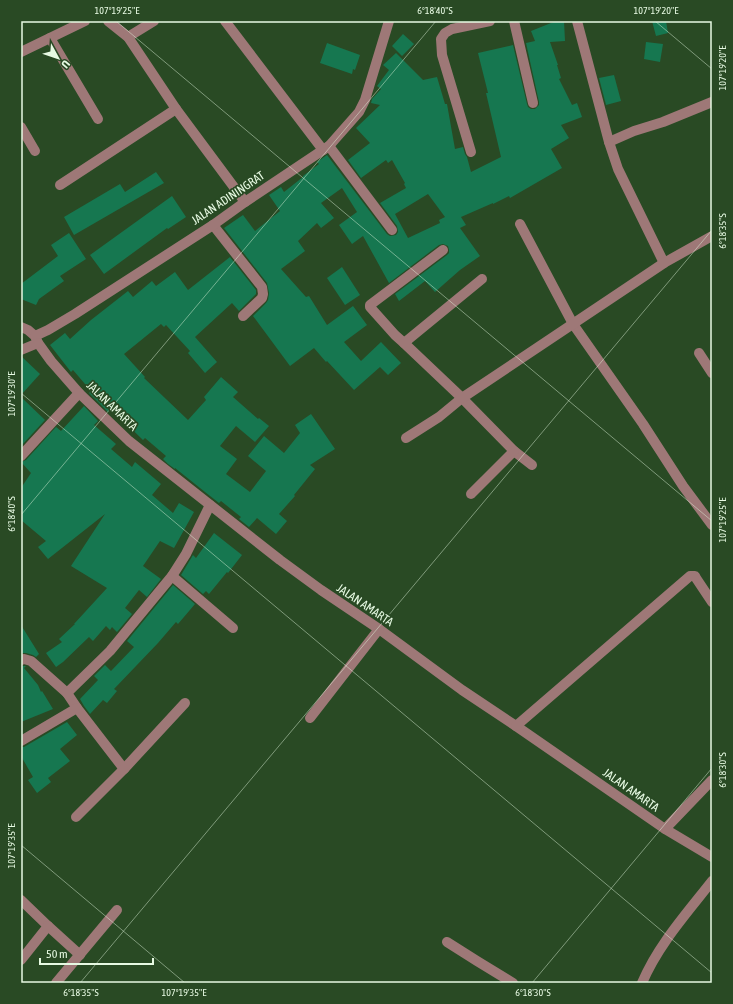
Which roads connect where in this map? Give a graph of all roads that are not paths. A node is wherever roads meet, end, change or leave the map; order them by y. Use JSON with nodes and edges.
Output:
{"nodes":[{"id":1,"x":85,"y":21,"type":"edge"},
{"id":2,"x":108,"y":21,"type":"edge"},
{"id":3,"x":154,"y":21,"type":"edge"},
{"id":4,"x":225,"y":21,"type":"edge"},
{"id":5,"x":389,"y":21,"type":"edge"},
{"id":6,"x":490,"y":21,"type":"edge"},
{"id":7,"x":514,"y":21,"type":"edge"},
{"id":8,"x":577,"y":21,"type":"edge"},
{"id":9,"x":128,"y":37,"type":"junction"},
{"id":10,"x":50,"y":38,"type":"junction"},
{"id":11,"x":21,"y":52,"type":"edge"},
{"id":12,"x":712,"y":102,"type":"edge"},
{"id":13,"x":532,"y":103,"type":"dead end"},
{"id":14,"x":176,"y":109,"type":"junction"},
{"id":15,"x":98,"y":119,"type":"dead end"},
{"id":16,"x":21,"y":126,"type":"edge"},
{"id":17,"x":609,"y":142,"type":"junction"},
{"id":18,"x":326,"y":148,"type":"junction"},
{"id":19,"x":35,"y":150,"type":"dead end"},
{"id":20,"x":470,"y":152,"type":"dead end"},
{"id":21,"x":60,"y":186,"type":"dead end"},
{"id":22,"x":245,"y":202,"type":"junction"},
{"id":23,"x":520,"y":224,"type":"dead end"},
{"id":24,"x":213,"y":225,"type":"junction"},
{"id":25,"x":392,"y":230,"type":"dead end"},
{"id":26,"x":712,"y":236,"type":"edge"},
{"id":27,"x":443,"y":250,"type":"dead end"},
{"id":28,"x":664,"y":263,"type":"junction"},
{"id":29,"x":482,"y":279,"type":"dead end"},
{"id":30,"x":243,"y":316,"type":"dead end"},
{"id":31,"x":573,"y":324,"type":"junction"},
{"id":32,"x":21,"y":326,"type":"edge"},
{"id":33,"x":37,"y":339,"type":"junction"},
{"id":34,"x":404,"y":343,"type":"junction"},
{"id":35,"x":21,"y":350,"type":"edge"},
{"id":36,"x":699,"y":353,"type":"dead end"},
{"id":37,"x":712,"y":373,"type":"edge"},
{"id":38,"x":79,"y":393,"type":"junction"},
{"id":39,"x":462,"y":398,"type":"junction"},
{"id":40,"x":406,"y":438,"type":"dead end"},
{"id":41,"x":514,"y":450,"type":"junction"},
{"id":42,"x":21,"y":456,"type":"edge"},
{"id":43,"x":532,"y":465,"type":"dead end"},
{"id":44,"x":471,"y":494,"type":"dead end"},
{"id":45,"x":210,"y":505,"type":"junction"},
{"id":46,"x":712,"y":525,"type":"edge"},
{"id":47,"x":172,"y":576,"type":"junction"},
{"id":48,"x":712,"y":602,"type":"edge"},
{"id":49,"x":233,"y":628,"type":"dead end"},
{"id":50,"x":379,"y":629,"type":"junction"},
{"id":51,"x":21,"y":660,"type":"edge"},
{"id":52,"x":67,"y":692,"type":"junction"},
{"id":53,"x":185,"y":703,"type":"dead end"},
{"id":54,"x":77,"y":708,"type":"junction"},
{"id":55,"x":310,"y":718,"type":"dead end"},
{"id":56,"x":516,"y":726,"type":"junction"},
{"id":57,"x":21,"y":741,"type":"edge"},
{"id":58,"x":124,"y":769,"type":"junction"},
{"id":59,"x":712,"y":780,"type":"edge"},
{"id":60,"x":76,"y":817,"type":"dead end"},
{"id":61,"x":664,"y":829,"type":"junction"},
{"id":62,"x":712,"y":857,"type":"edge"},
{"id":63,"x":712,"y":881,"type":"edge"},
{"id":64,"x":21,"y":900,"type":"edge"},
{"id":65,"x":117,"y":910,"type":"dead end"},
{"id":66,"x":48,"y":926,"type":"junction"},
{"id":67,"x":447,"y":942,"type":"dead end"},
{"id":68,"x":80,"y":955,"type":"junction"},
{"id":69,"x":21,"y":960,"type":"edge"},
{"id":70,"x":56,"y":983,"type":"edge"},
{"id":71,"x":513,"y":983,"type":"edge"},
{"id":72,"x":642,"y":983,"type":"edge"}],
"edges":[{"from":1,"to":10,"type":"street"},
{"from":2,"to":9,"type":"street"},
{"from":3,"to":9,"type":"street"},
{"from":4,"to":18,"type":"street"},
{"from":5,"to":18,"type":"street","name":"JALAN ADININGRAT"},
{"from":6,"to":20,"type":"street"},
{"from":7,"to":13,"type":"street"},
{"from":8,"to":17,"type":"street"},
{"from":9,"to":14,"type":"street"},
{"from":10,"to":11,"type":"street"},
{"from":10,"to":15,"type":"street"},
{"from":12,"to":17,"type":"street"},
{"from":14,"to":21,"type":"street"},
{"from":14,"to":22,"type":"street"},
{"from":16,"to":19,"type":"street"},
{"from":17,"to":28,"type":"street"},
{"from":18,"to":22,"type":"street","name":"JALAN ADININGRAT"},
{"from":18,"to":25,"type":"street"},
{"from":22,"to":24,"type":"street","name":"JALAN ADININGRAT"},
{"from":23,"to":31,"type":"street"},
{"from":24,"to":30,"type":"street"},
{"from":24,"to":33,"type":"street","name":"JALAN ADININGRAT"},
{"from":26,"to":28,"type":"street"},
{"from":27,"to":34,"type":"street"},
{"from":28,"to":31,"type":"street"},
{"from":29,"to":34,"type":"street"},
{"from":31,"to":39,"type":"street"},
{"from":31,"to":46,"type":"street"},
{"from":32,"to":33,"type":"street"},
{"from":33,"to":35,"type":"street","name":"JALAN ADININGRAT"},
{"from":33,"to":38,"type":"street","name":"JALAN AMARTA"},
{"from":34,"to":39,"type":"street"},
{"from":36,"to":37,"type":"street"},
{"from":38,"to":42,"type":"street"},
{"from":38,"to":45,"type":"street","name":"JALAN AMARTA"},
{"from":39,"to":40,"type":"street"},
{"from":39,"to":41,"type":"street"},
{"from":41,"to":43,"type":"street"},
{"from":41,"to":44,"type":"street"},
{"from":45,"to":47,"type":"street"},
{"from":45,"to":50,"type":"street","name":"JALAN AMARTA"},
{"from":47,"to":49,"type":"street"},
{"from":47,"to":52,"type":"street"},
{"from":48,"to":56,"type":"street"},
{"from":50,"to":55,"type":"street"},
{"from":50,"to":56,"type":"street","name":"JALAN AMARTA"},
{"from":51,"to":52,"type":"street"},
{"from":52,"to":54,"type":"street"},
{"from":53,"to":58,"type":"street"},
{"from":54,"to":57,"type":"street"},
{"from":54,"to":58,"type":"street"},
{"from":56,"to":61,"type":"street","name":"JALAN AMARTA"},
{"from":58,"to":60,"type":"street"},
{"from":59,"to":61,"type":"street"},
{"from":61,"to":62,"type":"street","name":"JALAN AMARTA"},
{"from":63,"to":72,"type":"street"},
{"from":64,"to":66,"type":"street"},
{"from":65,"to":68,"type":"street"},
{"from":66,"to":68,"type":"street"},
{"from":66,"to":69,"type":"street"},
{"from":67,"to":71,"type":"street"},
{"from":68,"to":70,"type":"street"}]}
